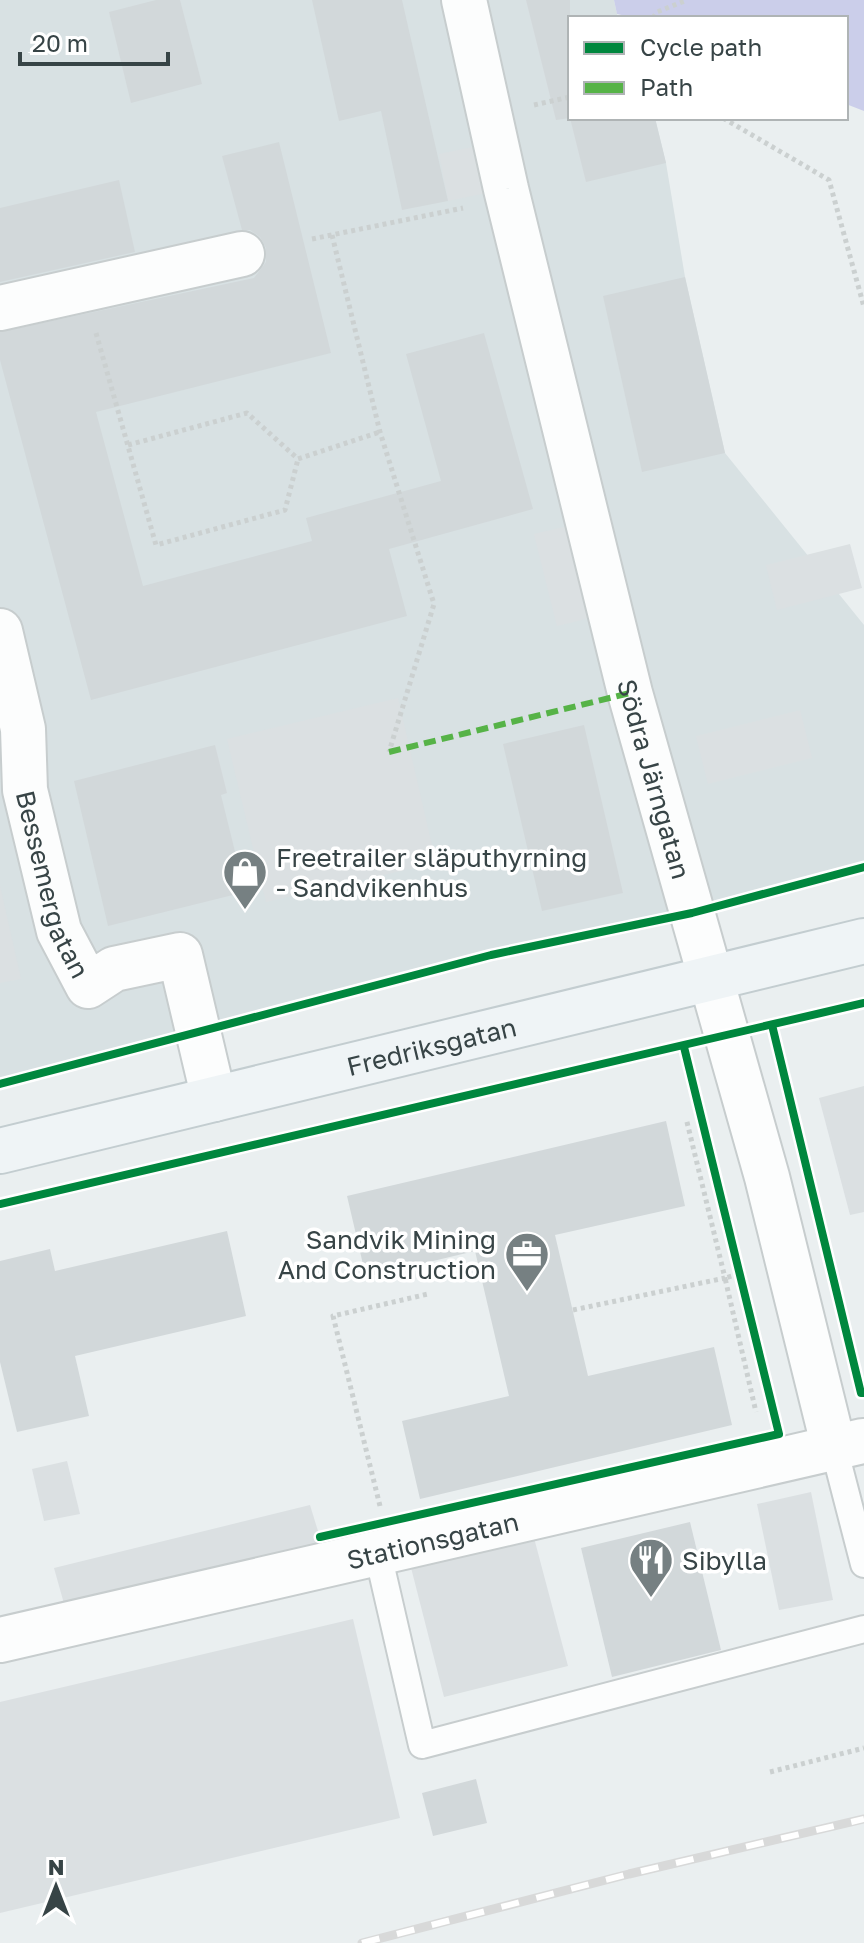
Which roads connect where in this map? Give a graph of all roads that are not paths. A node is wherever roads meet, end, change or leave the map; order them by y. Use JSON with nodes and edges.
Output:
{"nodes":[{"id":1,"x":464,"y":0,"type":"edge"},
{"id":2,"x":242,"y":254,"type":"dead end"},
{"id":3,"x":0,"y":308,"type":"edge"},
{"id":4,"x":0,"y":631,"type":"edge"},
{"id":5,"x":864,"y":941,"type":"edge"},
{"id":6,"x":710,"y":979,"type":"junction"},
{"id":7,"x":214,"y":1099,"type":"junction"},
{"id":8,"x":0,"y":1151,"type":"edge"},
{"id":9,"x":849,"y":1445,"type":"edge"},
{"id":10,"x":378,"y":1554,"type":"junction"},
{"id":11,"x":864,"y":1564,"type":"edge"},
{"id":12,"x":864,"y":1629,"type":"edge"},
{"id":13,"x":0,"y":1640,"type":"edge"}],
"edges":[{"from":1,"to":6,"type":"street","name":"Södra Järngatan"},
{"from":2,"to":3,"type":"street"},
{"from":4,"to":7,"type":"street","name":"Bessemergatan"},
{"from":5,"to":6,"type":"street","name":"Fredriksgatan"},
{"from":6,"to":7,"type":"street","name":"Fredriksgatan"},
{"from":6,"to":9,"type":"street","name":"Södra Järngatan"},
{"from":7,"to":8,"type":"street","name":"Fredriksgatan"},
{"from":9,"to":10,"type":"street","name":"Stationsgatan"},
{"from":9,"to":11,"type":"lane"},
{"from":10,"to":12,"type":"lane"},
{"from":10,"to":13,"type":"street","name":"Stationsgatan"}]}
